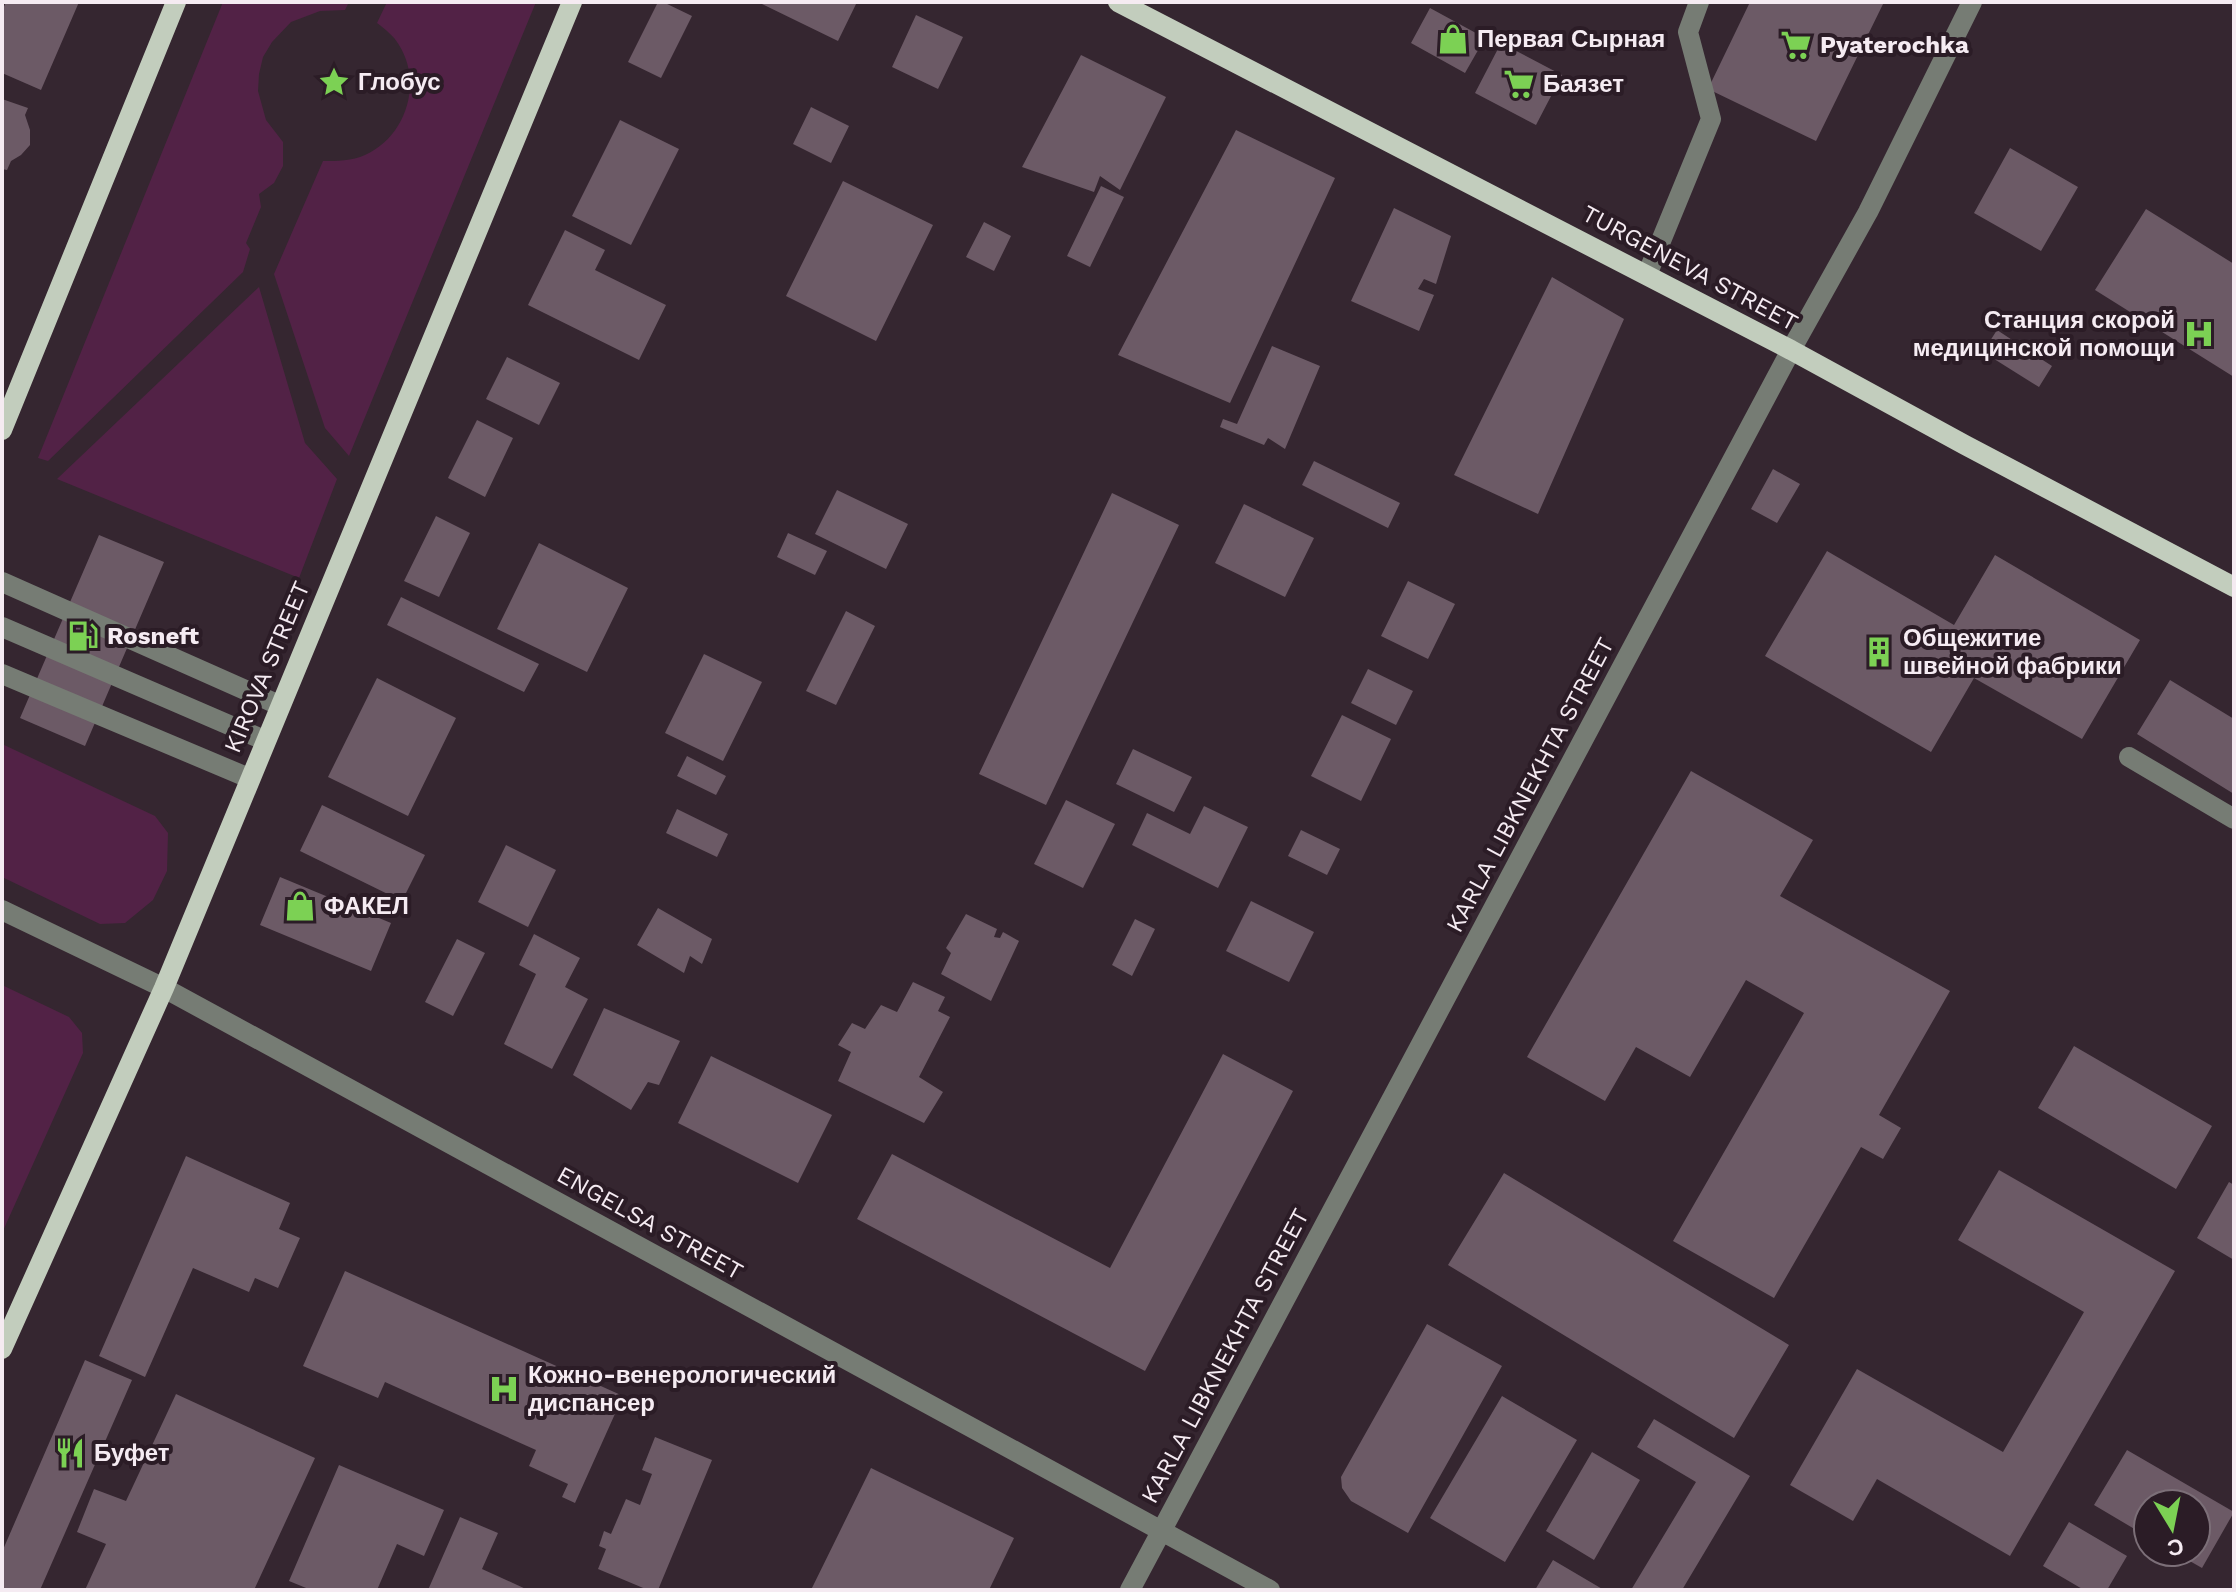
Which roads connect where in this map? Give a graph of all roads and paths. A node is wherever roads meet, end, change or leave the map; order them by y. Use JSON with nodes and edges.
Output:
{"nodes":[{"id":1,"x":176,"y":2,"type":"edge"},
{"id":2,"x":572,"y":2,"type":"edge"},
{"id":3,"x":1118,"y":2,"type":"edge"},
{"id":4,"x":1699,"y":2,"type":"edge"},
{"id":5,"x":1972,"y":2,"type":"edge"},
{"id":6,"x":1647,"y":275,"type":"junction"},
{"id":7,"x":1791,"y":350,"type":"junction"},
{"id":8,"x":2,"y":430,"type":"edge"},
{"id":9,"x":2,"y":582,"type":"edge"},
{"id":10,"x":2234,"y":587,"type":"edge"},
{"id":11,"x":2,"y":627,"type":"edge"},
{"id":12,"x":2,"y":674,"type":"edge"},
{"id":13,"x":279,"y":705,"type":"junction"},
{"id":14,"x":264,"y":740,"type":"junction"},
{"id":15,"x":2129,"y":757,"type":"dead end"},
{"id":16,"x":249,"y":778,"type":"junction"},
{"id":17,"x":2234,"y":819,"type":"edge"},
{"id":18,"x":2,"y":910,"type":"edge"},
{"id":19,"x":164,"y":988,"type":"junction"},
{"id":20,"x":2,"y":1349,"type":"edge"},
{"id":21,"x":1161,"y":1531,"type":"junction"},
{"id":22,"x":1130,"y":1590,"type":"edge"},
{"id":23,"x":1270,"y":1590,"type":"edge"}],
"edges":[{"from":1,"to":8,"type":"main road"},
{"from":2,"to":13,"type":"main road","name":"KIROVA STREET"},
{"from":3,"to":6,"type":"main road","name":"TURGENEVA STREET"},
{"from":4,"to":6,"type":"street"},
{"from":5,"to":7,"type":"street","name":"KARLA LIBKNEKHTA STREET"},
{"from":6,"to":7,"type":"main road","name":"TURGENEVA STREET"},
{"from":7,"to":10,"type":"main road","name":"TURGENEVA STREET"},
{"from":7,"to":21,"type":"street","name":"KARLA LIBKNEKHTA STREET"},
{"from":9,"to":13,"type":"street"},
{"from":11,"to":14,"type":"street"},
{"from":12,"to":16,"type":"street"},
{"from":13,"to":14,"type":"main road","name":"KIROVA STREET"},
{"from":14,"to":16,"type":"main road","name":"KIROVA STREET"},
{"from":15,"to":17,"type":"street"},
{"from":16,"to":19,"type":"main road","name":"KIROVA STREET"},
{"from":18,"to":19,"type":"street","name":"ENGELSA STREET"},
{"from":19,"to":20,"type":"main road","name":"KIROVA STREET"},
{"from":19,"to":21,"type":"street","name":"ENGELSA STREET"},
{"from":21,"to":22,"type":"street","name":"KARLA LIBKNEKHTA STREET"},
{"from":21,"to":23,"type":"street","name":"ENGELSA STREET"}]}
